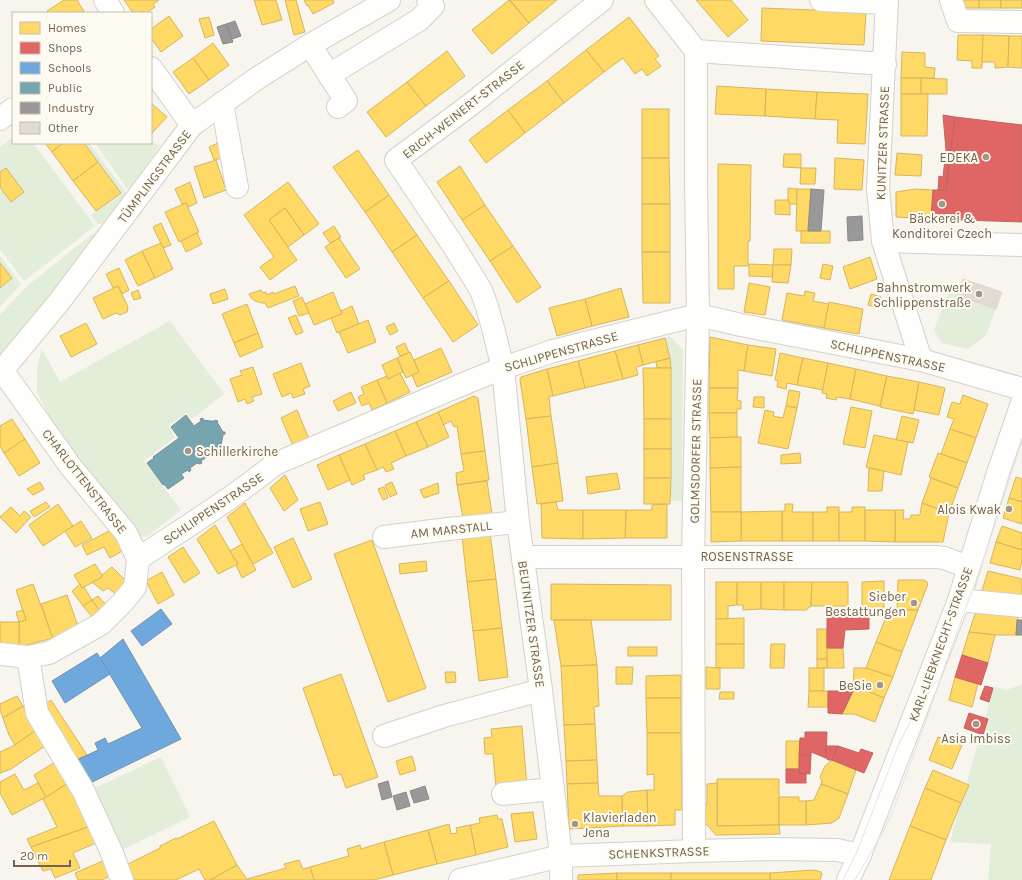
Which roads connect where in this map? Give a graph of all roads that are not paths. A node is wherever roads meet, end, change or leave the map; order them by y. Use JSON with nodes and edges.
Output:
{"nodes":[{"id":1,"x":105,"y":0,"type":"edge"},
{"id":2,"x":389,"y":0,"type":"edge"},
{"id":3,"x":428,"y":0,"type":"edge"},
{"id":4,"x":602,"y":0,"type":"edge"},
{"id":5,"x":656,"y":0,"type":"edge"},
{"id":6,"x":821,"y":0,"type":"edge"},
{"id":7,"x":951,"y":0,"type":"edge"},
{"id":8,"x":887,"y":1,"type":"edge"},
{"id":9,"x":112,"y":12,"type":"edge"},
{"id":10,"x":1022,"y":22,"type":"edge"},
{"id":11,"x":310,"y":45,"type":"junction"},
{"id":12,"x":696,"y":51,"type":"junction"},
{"id":13,"x":885,"y":64,"type":"junction"},
{"id":14,"x":152,"y":69,"type":"edge"},
{"id":15,"x":329,"y":75,"type":"junction"},
{"id":16,"x":222,"y":103,"type":"junction"},
{"id":17,"x":338,"y":107,"type":"dead end"},
{"id":18,"x":12,"y":110,"type":"edge"},
{"id":19,"x":0,"y":120,"type":"edge"},
{"id":20,"x":192,"y":125,"type":"junction"},
{"id":21,"x":237,"y":187,"type":"dead end"},
{"id":22,"x":883,"y":241,"type":"junction"},
{"id":23,"x":1022,"y":245,"type":"edge"},
{"id":24,"x":698,"y":315,"type":"junction"},
{"id":25,"x":921,"y":360,"type":"junction"},
{"id":26,"x":503,"y":368,"type":"junction"},
{"id":27,"x":1,"y":372,"type":"edge"},
{"id":28,"x":1022,"y":390,"type":"edge"},
{"id":29,"x":1022,"y":404,"type":"edge"},
{"id":30,"x":518,"y":522,"type":"junction"},
{"id":31,"x":384,"y":537,"type":"dead end"},
{"id":32,"x":523,"y":556,"type":"junction"},
{"id":33,"x":694,"y":556,"type":"junction"},
{"id":34,"x":138,"y":558,"type":"junction"},
{"id":35,"x":969,"y":567,"type":"junction"},
{"id":36,"x":959,"y":600,"type":"junction"},
{"id":37,"x":1022,"y":606,"type":"edge"},
{"id":38,"x":0,"y":654,"type":"edge"},
{"id":39,"x":28,"y":657,"type":"junction"},
{"id":40,"x":541,"y":690,"type":"junction"},
{"id":41,"x":384,"y":736,"type":"dead end"},
{"id":42,"x":553,"y":789,"type":"junction"},
{"id":43,"x":502,"y":794,"type":"dead end"},
{"id":44,"x":694,"y":851,"type":"junction"},
{"id":45,"x":860,"y":855,"type":"junction"},
{"id":46,"x":561,"y":856,"type":"junction"},
{"id":47,"x":122,"y":880,"type":"edge"},
{"id":48,"x":460,"y":880,"type":"edge"},
{"id":49,"x":561,"y":880,"type":"edge"},
{"id":50,"x":848,"y":880,"type":"edge"}],
"edges":[{"from":1,"to":9,"type":"street"},
{"from":2,"to":11,"type":"street","name":"TÜMPLINGSTRASSE"},
{"from":3,"to":15,"type":"street"},
{"from":4,"to":26,"type":"street","name":"ERICH-WEINERT-STRASSE"},
{"from":5,"to":12,"type":"street"},
{"from":6,"to":8,"type":"street"},
{"from":7,"to":10,"type":"street"},
{"from":8,"to":13,"type":"street","name":"KUNITZER STRASSE"},
{"from":11,"to":15,"type":"street"},
{"from":11,"to":16,"type":"street","name":"TÜMPLINGSTRASSE"},
{"from":12,"to":13,"type":"street"},
{"from":12,"to":24,"type":"street","name":"GOLMSDORFER STRASSE"},
{"from":13,"to":22,"type":"street","name":"KUNITZER STRASSE"},
{"from":14,"to":20,"type":"street"},
{"from":15,"to":17,"type":"street"},
{"from":16,"to":20,"type":"street","name":"TÜMPLINGSTRASSE"},
{"from":16,"to":21,"type":"street"},
{"from":18,"to":19,"type":"street"},
{"from":20,"to":27,"type":"street","name":"TÜMPLINGSTRASSE"},
{"from":22,"to":23,"type":"street"},
{"from":22,"to":25,"type":"street","name":"KUNITZER STRASSE"},
{"from":24,"to":25,"type":"street","name":"SCHLIPPENSTRASSE"},
{"from":24,"to":26,"type":"street","name":"SCHLIPPENSTRASSE"},
{"from":24,"to":33,"type":"street","name":"GOLMSDORFER STRASSE"},
{"from":25,"to":28,"type":"street","name":"SCHLIPPENSTRASSE"},
{"from":26,"to":30,"type":"street","name":"BEUTNITZER STRASSE"},
{"from":26,"to":34,"type":"street","name":"SCHLIPPENSTRASSE"},
{"from":27,"to":34,"type":"street","name":"CHARLOTTENSTRASSE"},
{"from":29,"to":35,"type":"street","name":"KARL-LIEBKNECHT-STRASSE"},
{"from":30,"to":31,"type":"street","name":"AM MARSTALL"},
{"from":30,"to":32,"type":"street","name":"BEUTNITZER STRASSE"},
{"from":32,"to":33,"type":"street","name":"ROSENSTRASSE"},
{"from":32,"to":40,"type":"street","name":"BEUTNITZER STRASSE"},
{"from":33,"to":35,"type":"street","name":"ROSENSTRASSE"},
{"from":33,"to":44,"type":"street","name":"GOLMSDORFER STRASSE"},
{"from":34,"to":39,"type":"street"},
{"from":35,"to":36,"type":"street","name":"KARL-LIEBKNECHT-STRASSE"},
{"from":36,"to":37,"type":"street"},
{"from":36,"to":45,"type":"street","name":"KARL-LIEBKNECHT-STRASSE"},
{"from":38,"to":39,"type":"street"},
{"from":39,"to":47,"type":"street"},
{"from":40,"to":41,"type":"street"},
{"from":40,"to":42,"type":"street","name":"BEUTNITZER STRASSE"},
{"from":42,"to":43,"type":"street"},
{"from":42,"to":46,"type":"street","name":"BEUTNITZER STRASSE"},
{"from":44,"to":45,"type":"street","name":"SCHENKSTRASSE"},
{"from":44,"to":46,"type":"street","name":"SCHENKSTRASSE"},
{"from":45,"to":50,"type":"street","name":"KARL-LIEBKNECHT-STRASSE"},
{"from":46,"to":48,"type":"street","name":"SCHENKSTRASSE"},
{"from":46,"to":49,"type":"street","name":"BEUTNITZER STRASSE"}]}
